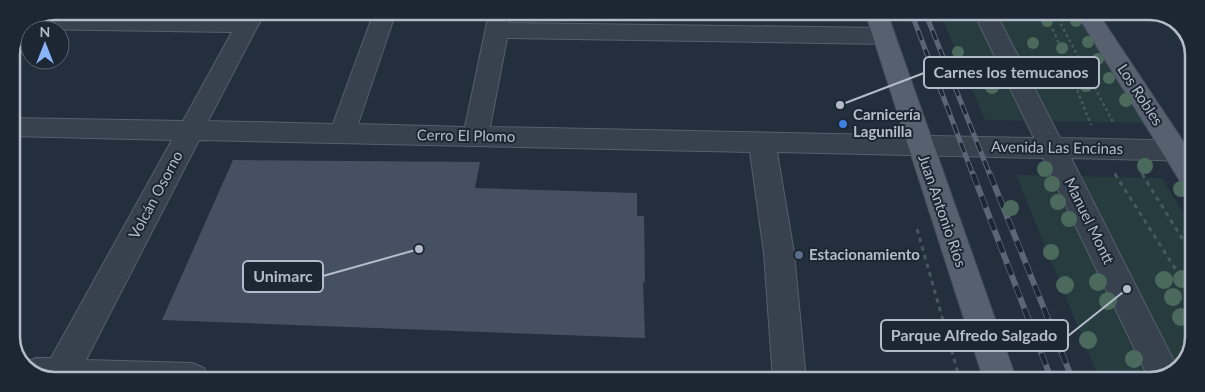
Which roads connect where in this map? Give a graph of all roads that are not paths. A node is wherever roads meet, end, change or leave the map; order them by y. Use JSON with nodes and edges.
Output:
{"nodes":[{"id":1,"x":140,"y":20,"type":"edge"},
{"id":2,"x":249,"y":20,"type":"edge"},
{"id":3,"x":382,"y":20,"type":"edge"},
{"id":4,"x":990,"y":20,"type":"edge"},
{"id":5,"x":1004,"y":20,"type":"edge"},
{"id":6,"x":1092,"y":20,"type":"edge"},
{"id":7,"x":70,"y":21,"type":"edge"},
{"id":8,"x":498,"y":21,"type":"edge"},
{"id":9,"x":880,"y":24,"type":"edge"},
{"id":10,"x":20,"y":126,"type":"edge"},
{"id":11,"x":190,"y":131,"type":"junction"},
{"id":12,"x":342,"y":133,"type":"junction"},
{"id":13,"x":476,"y":136,"type":"junction"},
{"id":14,"x":762,"y":143,"type":"junction"},
{"id":15,"x":920,"y":146,"type":"junction"},
{"id":16,"x":1061,"y":148,"type":"junction"},
{"id":17,"x":1184,"y":150,"type":"edge"},
{"id":18,"x":1176,"y":360,"type":"edge"},
{"id":19,"x":1162,"y":369,"type":"edge"},
{"id":20,"x":54,"y":372,"type":"edge"},
{"id":21,"x":787,"y":372,"type":"edge"},
{"id":22,"x":998,"y":372,"type":"edge"}],
"edges":[{"from":1,"to":7,"type":"street"},
{"from":2,"to":11,"type":"street","name":"Volcán Osorno"},
{"from":3,"to":12,"type":"street"},
{"from":4,"to":16,"type":"street","name":"Manuel Montt"},
{"from":5,"to":16,"type":"street","name":"Manuel Montt"},
{"from":6,"to":17,"type":"main road","name":"Los Robles"},
{"from":8,"to":9,"type":"street"},
{"from":8,"to":13,"type":"street"},
{"from":9,"to":15,"type":"main road","name":"Juan Antonio Ríos"},
{"from":10,"to":11,"type":"street","name":"Cerro El Plomo"},
{"from":11,"to":12,"type":"street","name":"Cerro El Plomo"},
{"from":11,"to":20,"type":"street","name":"Volcán Osorno"},
{"from":12,"to":13,"type":"street","name":"Cerro El Plomo"},
{"from":13,"to":14,"type":"street","name":"Cerro El Plomo"},
{"from":14,"to":15,"type":"street","name":"Cerro El Plomo"},
{"from":14,"to":21,"type":"street"},
{"from":15,"to":16,"type":"street","name":"Avenida Las Encinas"},
{"from":15,"to":22,"type":"main road","name":"Juan Antonio Ríos"},
{"from":16,"to":17,"type":"street","name":"Avenida Las Encinas"},
{"from":16,"to":18,"type":"street","name":"Manuel Montt"},
{"from":16,"to":19,"type":"street","name":"Manuel Montt"}]}
